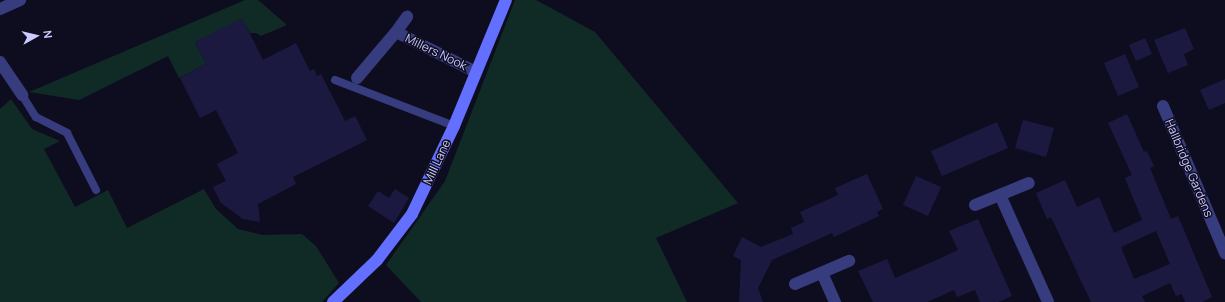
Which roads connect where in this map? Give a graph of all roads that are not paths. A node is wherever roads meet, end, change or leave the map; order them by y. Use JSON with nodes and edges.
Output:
{"nodes":[{"id":1,"x":20,"y":0,"type":"edge"},
{"id":2,"x":506,"y":0,"type":"edge"},
{"id":3,"x":0,"y":9,"type":"edge"},
{"id":4,"x":407,"y":18,"type":"dead end"},
{"id":5,"x":396,"y":32,"type":"junction"},
{"id":6,"x":0,"y":62,"type":"edge"},
{"id":7,"x":476,"y":72,"type":"junction"},
{"id":8,"x":357,"y":78,"type":"dead end"},
{"id":9,"x":335,"y":80,"type":"dead end"},
{"id":10,"x":22,"y":95,"type":"joint"},
{"id":11,"x":1163,"y":106,"type":"dead end"},
{"id":12,"x":454,"y":126,"type":"junction"},
{"id":13,"x":1029,"y":183,"type":"dead end"},
{"id":14,"x":96,"y":190,"type":"dead end"},
{"id":15,"x":1000,"y":195,"type":"junction"},
{"id":16,"x":976,"y":205,"type":"dead end"},
{"id":17,"x":1225,"y":253,"type":"edge"},
{"id":18,"x":849,"y":261,"type":"dead end"},
{"id":19,"x":822,"y":272,"type":"junction"},
{"id":20,"x":795,"y":284,"type":"dead end"},
{"id":21,"x":334,"y":302,"type":"edge"},
{"id":22,"x":835,"y":302,"type":"edge"},
{"id":23,"x":1048,"y":302,"type":"edge"}],
"edges":[{"from":1,"to":3,"type":"street"},
{"from":2,"to":7,"type":"street","name":"Mill Lane"},
{"from":4,"to":5,"type":"street","name":"Millers Nook"},
{"from":5,"to":7,"type":"street","name":"Millers Nook"},
{"from":5,"to":8,"type":"street","name":"Millers Nook"},
{"from":6,"to":10,"type":"street"},
{"from":7,"to":12,"type":"street","name":"Mill Lane"},
{"from":9,"to":12,"type":"lane"},
{"from":10,"to":14,"type":"lane"},
{"from":11,"to":17,"type":"street","name":"Hallbridge Gardens"},
{"from":12,"to":21,"type":"street","name":"Mill Lane"},
{"from":13,"to":15,"type":"street"},
{"from":15,"to":16,"type":"street"},
{"from":15,"to":23,"type":"street"},
{"from":18,"to":19,"type":"street"},
{"from":19,"to":20,"type":"street"},
{"from":19,"to":22,"type":"street"}]}
